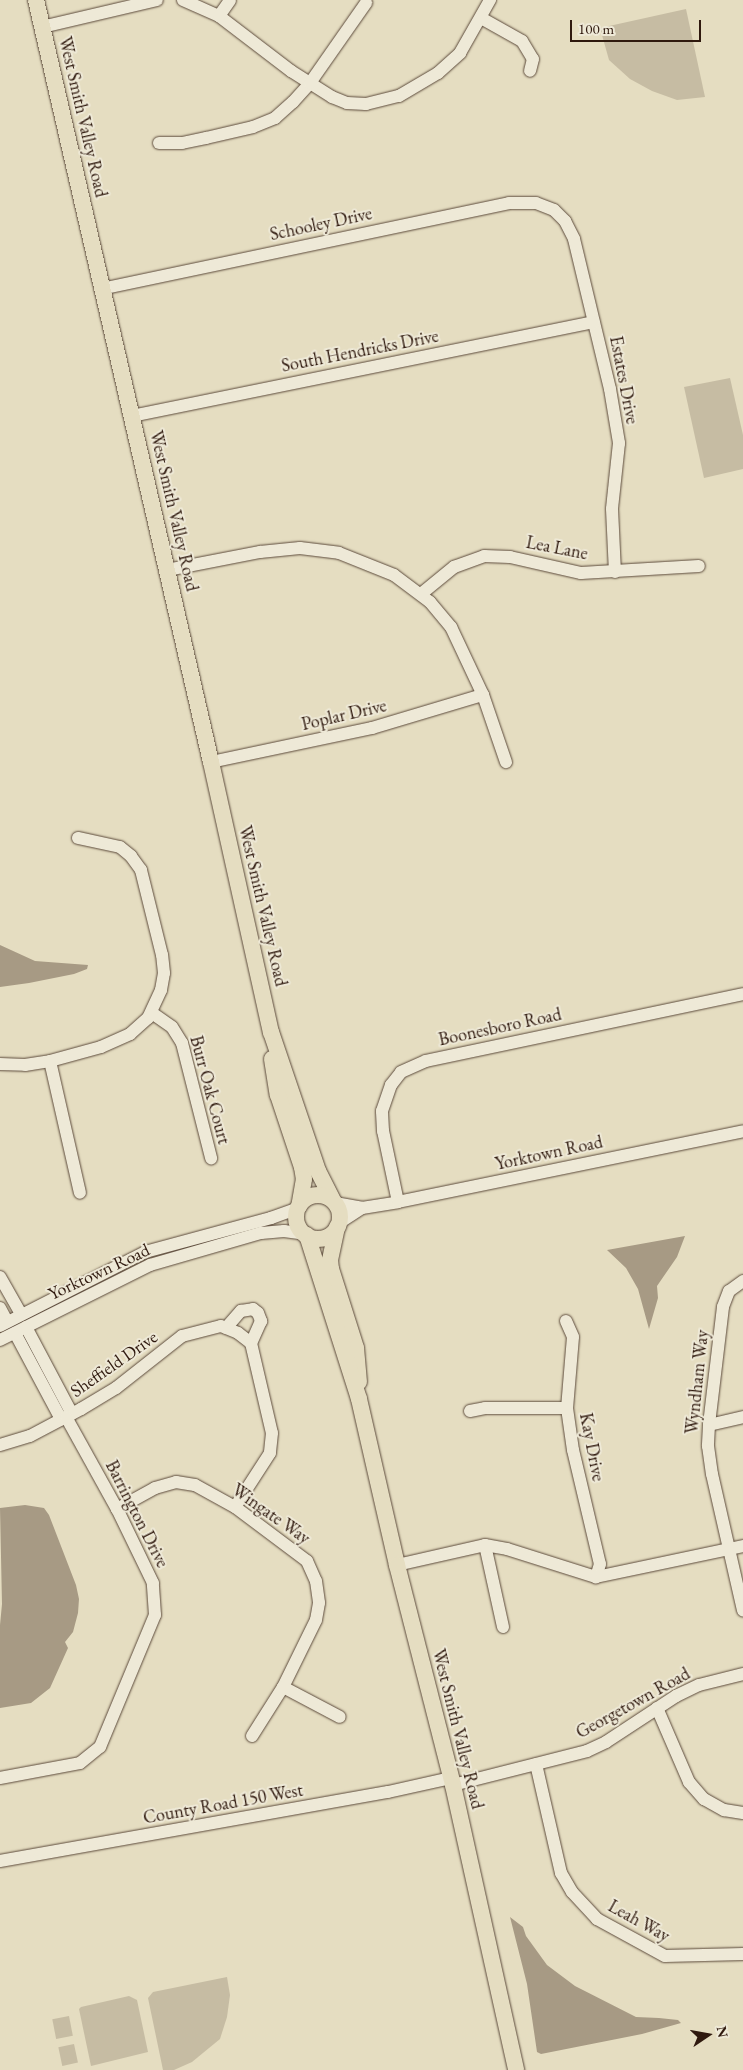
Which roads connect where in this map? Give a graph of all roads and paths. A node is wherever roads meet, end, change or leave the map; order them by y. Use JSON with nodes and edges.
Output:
{"nodes":[{"id":1,"x":36,"y":0,"type":"edge"},
{"id":2,"x":156,"y":0,"type":"edge"},
{"id":3,"x":183,"y":0,"type":"edge"},
{"id":4,"x":230,"y":0,"type":"edge"},
{"id":5,"x":490,"y":0,"type":"edge"},
{"id":6,"x":366,"y":3,"type":"dead end"},
{"id":7,"x":219,"y":16,"type":"junction"},
{"id":8,"x":481,"y":18,"type":"junction"},
{"id":9,"x":42,"y":27,"type":"junction"},
{"id":10,"x":530,"y":72,"type":"dead end"},
{"id":11,"x":310,"y":83,"type":"junction"},
{"id":12,"x":159,"y":143,"type":"dead end"},
{"id":13,"x":548,"y":207,"type":"joint"},
{"id":14,"x":102,"y":289,"type":"junction"},
{"id":15,"x":594,"y":322,"type":"junction"},
{"id":16,"x":132,"y":416,"type":"junction"},
{"id":17,"x":699,"y":566,"type":"dead end"},
{"id":18,"x":168,"y":570,"type":"junction"},
{"id":19,"x":615,"y":572,"type":"junction"},
{"id":20,"x":421,"y":594,"type":"junction"},
{"id":21,"x":482,"y":695,"type":"junction"},
{"id":22,"x":212,"y":762,"type":"junction"},
{"id":23,"x":506,"y":762,"type":"dead end"},
{"id":24,"x":78,"y":838,"type":"dead end"},
{"id":25,"x":743,"y":994,"type":"edge"},
{"id":26,"x":152,"y":1013,"type":"junction"},
{"id":27,"x":271,"y":1032,"type":"junction"},
{"id":28,"x":50,"y":1061,"type":"junction"},
{"id":29,"x":0,"y":1064,"type":"edge"},
{"id":30,"x":743,"y":1131,"type":"edge"},
{"id":31,"x":210,"y":1158,"type":"dead end"},
{"id":32,"x":80,"y":1193,"type":"dead end"},
{"id":33,"x":333,"y":1201,"type":"junction"},
{"id":34,"x":398,"y":1202,"type":"junction"},
{"id":35,"x":299,"y":1207,"type":"junction"},
{"id":36,"x":362,"y":1208,"type":"junction"},
{"id":37,"x":338,"y":1225,"type":"junction"},
{"id":38,"x":306,"y":1234,"type":"junction"},
{"id":39,"x":0,"y":1277,"type":"edge"},
{"id":40,"x":743,"y":1281,"type":"edge"},
{"id":41,"x":0,"y":1308,"type":"edge"},
{"id":42,"x":20,"y":1314,"type":"junction"},
{"id":43,"x":566,"y":1322,"type":"dead end"},
{"id":44,"x":4,"y":1323,"type":"edge"},
{"id":45,"x":223,"y":1327,"type":"junction"},
{"id":46,"x":20,"y":1330,"type":"junction"},
{"id":47,"x":0,"y":1340,"type":"edge"},
{"id":48,"x":251,"y":1343,"type":"junction"},
{"id":49,"x":359,"y":1399,"type":"junction"},
{"id":50,"x":567,"y":1408,"type":"junction"},
{"id":51,"x":470,"y":1410,"type":"dead end"},
{"id":52,"x":66,"y":1416,"type":"junction"},
{"id":53,"x":743,"y":1417,"type":"edge"},
{"id":54,"x":709,"y":1425,"type":"junction"},
{"id":55,"x":0,"y":1445,"type":"edge"},
{"id":56,"x":235,"y":1507,"type":"junction"},
{"id":57,"x":116,"y":1509,"type":"junction"},
{"id":58,"x":485,"y":1545,"type":"junction"},
{"id":59,"x":743,"y":1546,"type":"edge"},
{"id":60,"x":730,"y":1550,"type":"junction"},
{"id":61,"x":397,"y":1565,"type":"junction"},
{"id":62,"x":596,"y":1577,"type":"junction"},
{"id":63,"x":743,"y":1611,"type":"edge"},
{"id":64,"x":504,"y":1627,"type":"dead end"},
{"id":65,"x":743,"y":1674,"type":"edge"},
{"id":66,"x":283,"y":1687,"type":"junction"},
{"id":67,"x":657,"y":1708,"type":"junction"},
{"id":68,"x":340,"y":1717,"type":"dead end"},
{"id":69,"x":252,"y":1736,"type":"dead end"},
{"id":70,"x":536,"y":1764,"type":"junction"},
{"id":71,"x":0,"y":1778,"type":"edge"},
{"id":72,"x":452,"y":1782,"type":"junction"},
{"id":73,"x":743,"y":1813,"type":"edge"},
{"id":74,"x":0,"y":1861,"type":"edge"},
{"id":75,"x":743,"y":1954,"type":"edge"},
{"id":76,"x":516,"y":2070,"type":"edge"}],
"edges":[{"from":1,"to":9,"type":"main road","name":"West Smith Valley Road"},
{"from":2,"to":9,"type":"street"},
{"from":3,"to":7,"type":"street"},
{"from":4,"to":7,"type":"street"},
{"from":5,"to":8,"type":"street"},
{"from":6,"to":11,"type":"street"},
{"from":7,"to":11,"type":"street"},
{"from":8,"to":10,"type":"street"},
{"from":8,"to":11,"type":"street"},
{"from":9,"to":14,"type":"main road","name":"West Smith Valley Road"},
{"from":11,"to":12,"type":"street"},
{"from":13,"to":14,"type":"street","name":"Schooley Drive"},
{"from":13,"to":15,"type":"street","name":"Estates Drive"},
{"from":14,"to":16,"type":"main road","name":"West Smith Valley Road"},
{"from":15,"to":16,"type":"street","name":"South Hendricks Drive"},
{"from":15,"to":19,"type":"street","name":"Estates Drive"},
{"from":16,"to":18,"type":"main road","name":"West Smith Valley Road"},
{"from":17,"to":19,"type":"street","name":"Lea Lane"},
{"from":18,"to":20,"type":"street"},
{"from":18,"to":22,"type":"main road","name":"West Smith Valley Road"},
{"from":19,"to":20,"type":"street","name":"Lea Lane"},
{"from":20,"to":21,"type":"street"},
{"from":21,"to":22,"type":"street","name":"Poplar Drive"},
{"from":21,"to":23,"type":"street"},
{"from":22,"to":27,"type":"main road","name":"West Smith Valley Road"},
{"from":24,"to":26,"type":"street"},
{"from":25,"to":34,"type":"street","name":"Boonesboro Road"},
{"from":26,"to":28,"type":"street"},
{"from":26,"to":31,"type":"street","name":"Burr Oak Court"},
{"from":27,"to":33,"type":"main road","name":"West Smith Valley Road"},
{"from":27,"to":35,"type":"main road","name":"West Smith Valley Road"},
{"from":28,"to":29,"type":"street"},
{"from":28,"to":32,"type":"street"},
{"from":30,"to":34,"type":"street","name":"Yorktown Road"},
{"from":33,"to":35,"type":"main road"},
{"from":33,"to":36,"type":"street","name":"Yorktown Road"},
{"from":33,"to":37,"type":"main road"},
{"from":34,"to":36,"type":"street","name":"Yorktown Road"},
{"from":35,"to":38,"type":"main road"},
{"from":35,"to":42,"type":"street","name":"Yorktown Road"},
{"from":36,"to":37,"type":"street","name":"Yorktown Road"},
{"from":37,"to":38,"type":"main road"},
{"from":37,"to":49,"type":"main road","name":"West Smith Valley Road"},
{"from":38,"to":46,"type":"street","name":"Yorktown Road"},
{"from":38,"to":49,"type":"main road","name":"West Smith Valley Road"},
{"from":39,"to":42,"type":"street"},
{"from":40,"to":54,"type":"street","name":"Wyndham Way"},
{"from":41,"to":44,"type":"street"},
{"from":42,"to":44,"type":"street","name":"Yorktown Road"},
{"from":43,"to":50,"type":"street","name":"Kay Drive"},
{"from":45,"to":48,"type":"street"},
{"from":45,"to":48,"type":"street"},
{"from":45,"to":52,"type":"street","name":"Sheffield Drive"},
{"from":46,"to":47,"type":"street","name":"Yorktown Road"},
{"from":46,"to":52,"type":"street","name":"Barrington Drive"},
{"from":48,"to":56,"type":"street"},
{"from":49,"to":61,"type":"main road","name":"West Smith Valley Road"},
{"from":50,"to":51,"type":"street"},
{"from":50,"to":62,"type":"street","name":"Kay Drive"},
{"from":52,"to":55,"type":"street","name":"Sheffield Drive"},
{"from":52,"to":57,"type":"street","name":"Barrington Drive"},
{"from":53,"to":54,"type":"street"},
{"from":54,"to":60,"type":"street","name":"Wyndham Way"},
{"from":56,"to":57,"type":"street","name":"Wingate Way"},
{"from":56,"to":66,"type":"street","name":"Wingate Way"},
{"from":57,"to":71,"type":"street","name":"Barrington Drive"},
{"from":58,"to":61,"type":"street"},
{"from":58,"to":62,"type":"street"},
{"from":58,"to":64,"type":"street"},
{"from":59,"to":60,"type":"street"},
{"from":60,"to":62,"type":"street"},
{"from":60,"to":63,"type":"street","name":"Wyndham Way"},
{"from":61,"to":72,"type":"main road","name":"West Smith Valley Road"},
{"from":65,"to":67,"type":"street","name":"Georgetown Road"},
{"from":66,"to":68,"type":"street"},
{"from":66,"to":69,"type":"street","name":"Wingate Way"},
{"from":67,"to":70,"type":"street","name":"Georgetown Road"},
{"from":67,"to":73,"type":"street"},
{"from":70,"to":72,"type":"street","name":"Georgetown Road"},
{"from":70,"to":75,"type":"street","name":"Leah Way"},
{"from":72,"to":74,"type":"street","name":"County Road 150 West"},
{"from":72,"to":76,"type":"main road","name":"West Smith Valley Road"}]}
